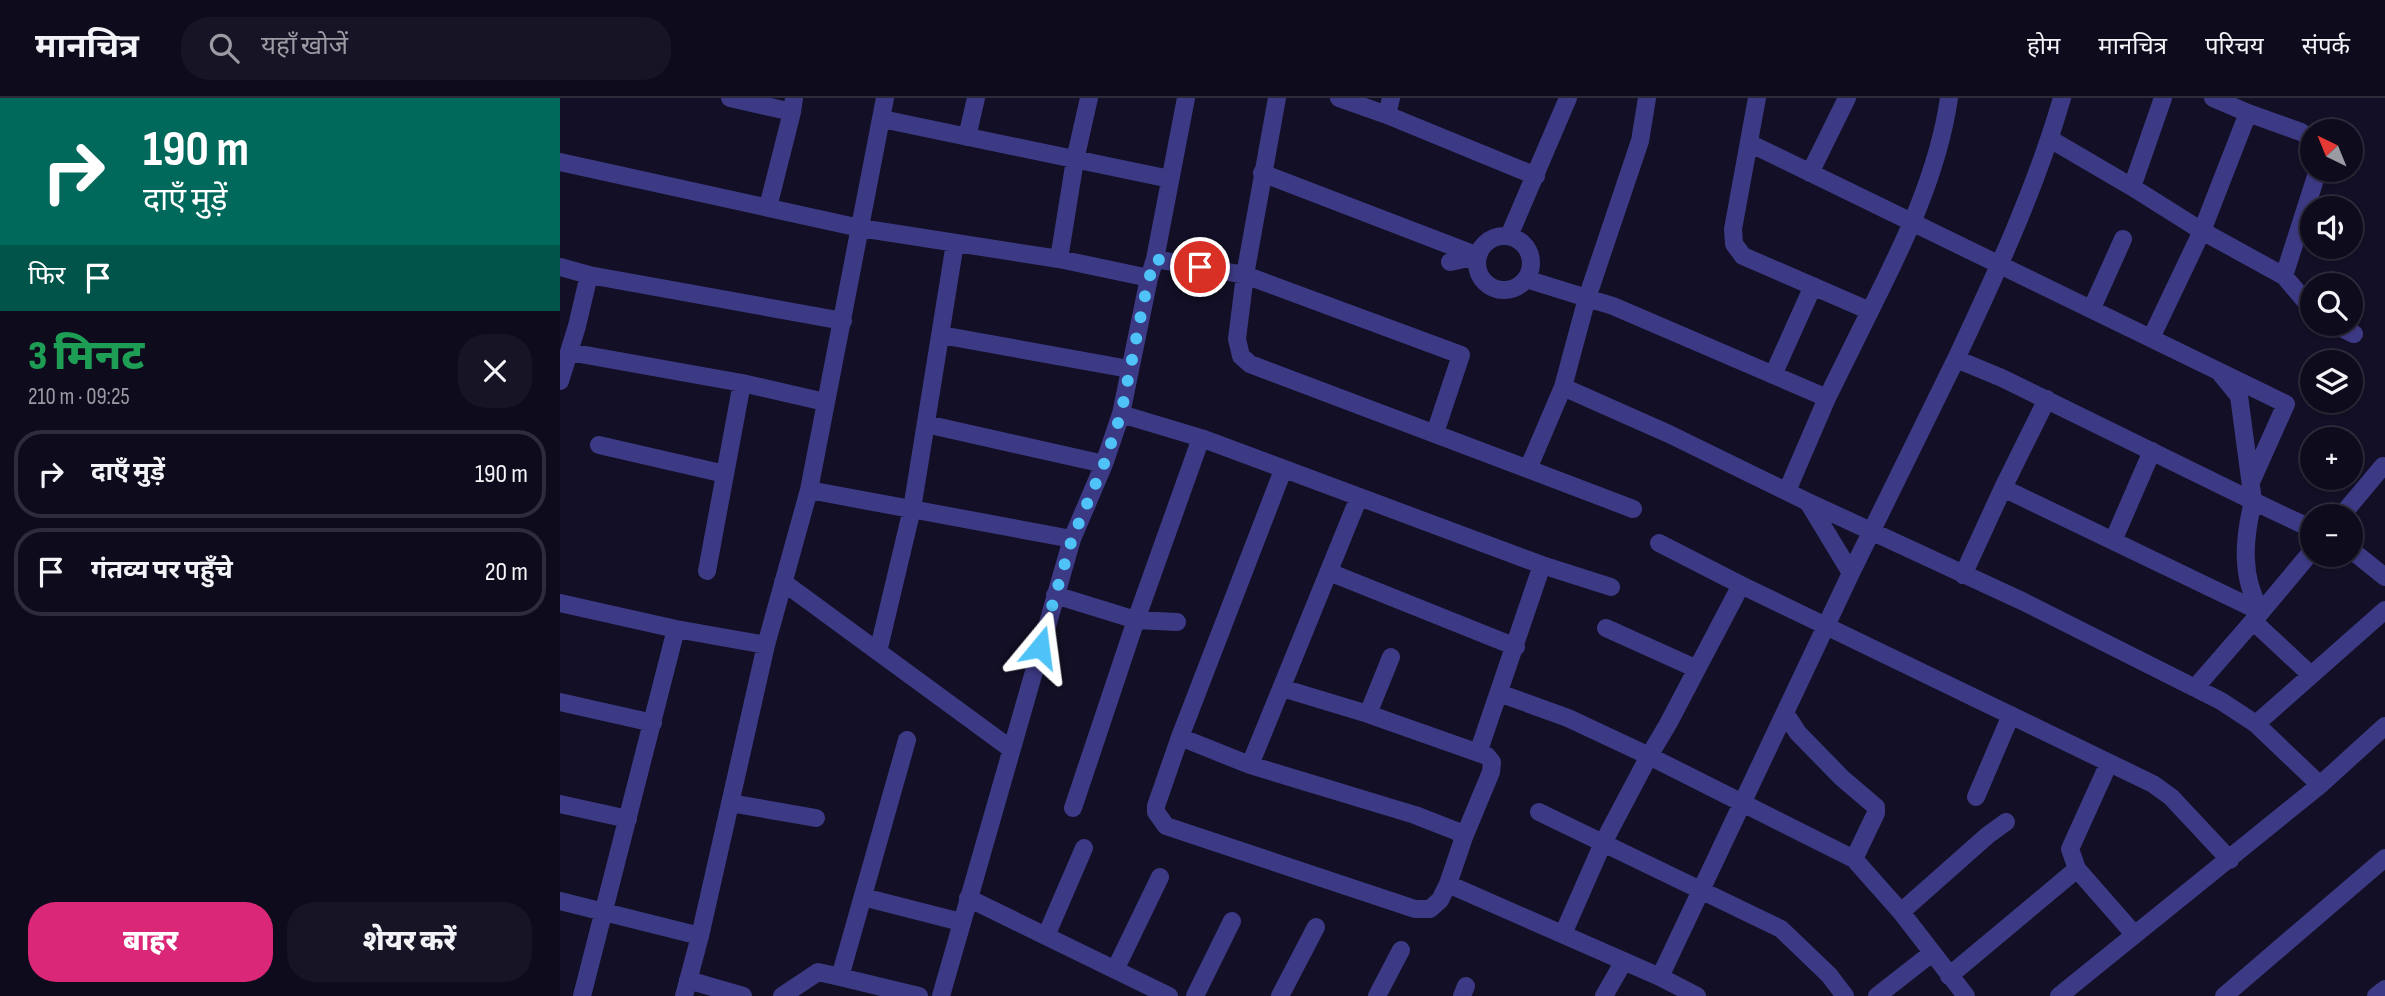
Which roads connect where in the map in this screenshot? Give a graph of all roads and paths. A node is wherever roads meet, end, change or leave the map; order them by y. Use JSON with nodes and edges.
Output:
{"nodes":[{"id":1,"x":730,"y":98,"type":"edge"},
{"id":2,"x":885,"y":98,"type":"edge"},
{"id":3,"x":976,"y":98,"type":"edge"},
{"id":4,"x":1089,"y":98,"type":"edge"},
{"id":5,"x":1186,"y":98,"type":"edge"},
{"id":6,"x":1277,"y":98,"type":"edge"},
{"id":7,"x":1339,"y":98,"type":"edge"},
{"id":8,"x":1568,"y":98,"type":"edge"},
{"id":9,"x":1647,"y":98,"type":"edge"},
{"id":10,"x":1757,"y":98,"type":"edge"},
{"id":11,"x":1847,"y":98,"type":"edge"},
{"id":12,"x":1949,"y":98,"type":"edge"},
{"id":13,"x":2062,"y":98,"type":"edge"},
{"id":14,"x":2163,"y":98,"type":"edge"},
{"id":15,"x":2213,"y":98,"type":"edge"},
{"id":16,"x":793,"y":105,"type":"edge"},
{"id":17,"x":1389,"y":107,"type":"edge"},
{"id":18,"x":2248,"y":113,"type":"junction"},
{"id":19,"x":882,"y":119,"type":"junction"},
{"id":20,"x":2300,"y":132,"type":"edge"},
{"id":21,"x":967,"y":137,"type":"junction"},
{"id":22,"x":2050,"y":139,"type":"junction"},
{"id":23,"x":1749,"y":143,"type":"junction"},
{"id":24,"x":1075,"y":160,"type":"junction"},
{"id":25,"x":560,"y":162,"type":"edge"},
{"id":26,"x":1262,"y":173,"type":"junction"},
{"id":27,"x":1810,"y":173,"type":"junction"},
{"id":28,"x":1536,"y":176,"type":"junction"},
{"id":29,"x":1170,"y":179,"type":"junction"},
{"id":30,"x":2314,"y":182,"type":"edge"},
{"id":31,"x":2132,"y":187,"type":"junction"},
{"id":32,"x":768,"y":207,"type":"junction"},
{"id":33,"x":1913,"y":224,"type":"junction"},
{"id":34,"x":860,"y":228,"type":"junction"},
{"id":35,"x":2202,"y":230,"type":"junction"},
{"id":36,"x":1509,"y":236,"type":"junction"},
{"id":37,"x":2123,"y":239,"type":"dead end"},
{"id":38,"x":956,"y":243,"type":"junction"},
{"id":39,"x":1478,"y":256,"type":"junction"},
{"id":40,"x":1059,"y":259,"type":"junction"},
{"id":41,"x":1154,"y":259,"type":"junction"},
{"id":42,"x":1450,"y":262,"type":"dead end"},
{"id":43,"x":560,"y":267,"type":"edge"},
{"id":44,"x":1999,"y":267,"type":"junction"},
{"id":45,"x":589,"y":275,"type":"junction"},
{"id":46,"x":1245,"y":275,"type":"junction"},
{"id":47,"x":2284,"y":276,"type":"junction"},
{"id":48,"x":1149,"y":278,"type":"junction"},
{"id":49,"x":1526,"y":279,"type":"junction"},
{"id":50,"x":1813,"y":286,"type":"junction"},
{"id":51,"x":2300,"y":295,"type":"edge"},
{"id":52,"x":1587,"y":298,"type":"junction"},
{"id":53,"x":2092,"y":308,"type":"junction"},
{"id":54,"x":1870,"y":311,"type":"junction"},
{"id":55,"x":843,"y":321,"type":"junction"},
{"id":56,"x":941,"y":335,"type":"junction"},
{"id":57,"x":2151,"y":338,"type":"junction"},
{"id":58,"x":569,"y":352,"type":"junction"},
{"id":59,"x":1956,"y":359,"type":"junction"},
{"id":60,"x":1129,"y":369,"type":"junction"},
{"id":61,"x":2219,"y":371,"type":"junction"},
{"id":62,"x":1773,"y":375,"type":"junction"},
{"id":63,"x":560,"y":381,"type":"edge"},
{"id":64,"x":743,"y":383,"type":"junction"},
{"id":65,"x":1563,"y":387,"type":"junction"},
{"id":66,"x":1827,"y":398,"type":"junction"},
{"id":67,"x":2047,"y":399,"type":"junction"},
{"id":68,"x":825,"y":402,"type":"junction"},
{"id":69,"x":1121,"y":414,"type":"junction"},
{"id":70,"x":926,"y":424,"type":"junction"},
{"id":71,"x":1435,"y":433,"type":"junction"},
{"id":72,"x":1201,"y":438,"type":"junction"},
{"id":73,"x":599,"y":444,"type":"dead end"},
{"id":74,"x":2152,"y":451,"type":"junction"},
{"id":75,"x":1104,"y":464,"type":"junction"},
{"id":76,"x":2383,"y":466,"type":"dead end"},
{"id":77,"x":1528,"y":469,"type":"junction"},
{"id":78,"x":1283,"y":470,"type":"junction"},
{"id":79,"x":725,"y":474,"type":"junction"},
{"id":80,"x":2251,"y":482,"type":"junction"},
{"id":81,"x":2003,"y":488,"type":"junction"},
{"id":82,"x":809,"y":490,"type":"junction"},
{"id":83,"x":1787,"y":491,"type":"junction"},
{"id":84,"x":1359,"y":497,"type":"junction"},
{"id":85,"x":2253,"y":501,"type":"junction"},
{"id":86,"x":1808,"y":502,"type":"junction"},
{"id":87,"x":2351,"y":504,"type":"edge"},
{"id":88,"x":912,"y":509,"type":"junction"},
{"id":89,"x":1633,"y":509,"type":"dead end"},
{"id":90,"x":2300,"y":523,"type":"edge"},
{"id":91,"x":1872,"y":532,"type":"junction"},
{"id":92,"x":1072,"y":539,"type":"junction"},
{"id":93,"x":2113,"y":541,"type":"junction"},
{"id":94,"x":1659,"y":544,"type":"dead end"},
{"id":95,"x":2363,"y":559,"type":"edge"},
{"id":96,"x":1542,"y":565,"type":"junction"},
{"id":97,"x":2300,"y":565,"type":"edge"},
{"id":98,"x":707,"y":572,"type":"dead end"},
{"id":99,"x":1329,"y":572,"type":"junction"},
{"id":100,"x":1851,"y":573,"type":"junction"},
{"id":101,"x":1963,"y":575,"type":"junction"},
{"id":102,"x":2385,"y":577,"type":"edge"},
{"id":103,"x":783,"y":582,"type":"junction"},
{"id":104,"x":1741,"y":585,"type":"junction"},
{"id":105,"x":1611,"y":587,"type":"dead end"},
{"id":106,"x":1055,"y":594,"type":"junction"},
{"id":107,"x":560,"y":603,"type":"edge"},
{"id":108,"x":2385,"y":610,"type":"edge"},
{"id":109,"x":2257,"y":616,"type":"junction"},
{"id":110,"x":1136,"y":620,"type":"junction"},
{"id":111,"x":1177,"y":622,"type":"dead end"},
{"id":112,"x":1827,"y":625,"type":"junction"},
{"id":113,"x":1606,"y":628,"type":"dead end"},
{"id":114,"x":676,"y":629,"type":"junction"},
{"id":115,"x":766,"y":645,"type":"junction"},
{"id":116,"x":1516,"y":647,"type":"junction"},
{"id":117,"x":878,"y":652,"type":"junction"},
{"id":118,"x":1391,"y":657,"type":"dead end"},
{"id":119,"x":1697,"y":669,"type":"junction"},
{"id":120,"x":2311,"y":675,"type":"junction"},
{"id":121,"x":1282,"y":688,"type":"junction"},
{"id":122,"x":2195,"y":688,"type":"junction"},
{"id":123,"x":1499,"y":693,"type":"junction"},
{"id":124,"x":560,"y":702,"type":"edge"},
{"id":125,"x":1785,"y":713,"type":"junction"},
{"id":126,"x":1368,"y":714,"type":"junction"},
{"id":127,"x":2011,"y":715,"type":"junction"},
{"id":128,"x":653,"y":723,"type":"junction"},
{"id":129,"x":2256,"y":724,"type":"junction"},
{"id":130,"x":2385,"y":726,"type":"edge"},
{"id":131,"x":1180,"y":737,"type":"junction"},
{"id":132,"x":907,"y":740,"type":"dead end"},
{"id":133,"x":1011,"y":749,"type":"junction"},
{"id":134,"x":1478,"y":753,"type":"junction"},
{"id":135,"x":1649,"y":756,"type":"junction"},
{"id":136,"x":2109,"y":764,"type":"junction"},
{"id":137,"x":1250,"y":765,"type":"junction"},
{"id":138,"x":2320,"y":785,"type":"junction"},
{"id":139,"x":1976,"y":797,"type":"dead end"},
{"id":140,"x":730,"y":803,"type":"junction"},
{"id":141,"x":560,"y":804,"type":"edge"},
{"id":142,"x":1741,"y":804,"type":"junction"},
{"id":143,"x":1073,"y":808,"type":"dead end"},
{"id":144,"x":1539,"y":812,"type":"dead end"},
{"id":145,"x":816,"y":818,"type":"dead end"},
{"id":146,"x":628,"y":819,"type":"junction"},
{"id":147,"x":2006,"y":822,"type":"dead end"},
{"id":148,"x":1464,"y":837,"type":"junction"},
{"id":149,"x":1603,"y":843,"type":"junction"},
{"id":150,"x":1084,"y":848,"type":"dead end"},
{"id":151,"x":2385,"y":858,"type":"edge"},
{"id":152,"x":1854,"y":859,"type":"junction"},
{"id":153,"x":2230,"y":860,"type":"junction"},
{"id":154,"x":2077,"y":869,"type":"junction"},
{"id":155,"x":1160,"y":877,"type":"dead end"},
{"id":156,"x":1448,"y":884,"type":"junction"},
{"id":157,"x":1701,"y":889,"type":"junction"},
{"id":158,"x":863,"y":897,"type":"junction"},
{"id":159,"x":968,"y":898,"type":"junction"},
{"id":160,"x":560,"y":901,"type":"edge"},
{"id":161,"x":603,"y":912,"type":"junction"},
{"id":162,"x":1901,"y":912,"type":"junction"},
{"id":163,"x":1232,"y":921,"type":"dead end"},
{"id":164,"x":961,"y":922,"type":"junction"},
{"id":165,"x":1316,"y":927,"type":"dead end"},
{"id":166,"x":1563,"y":934,"type":"junction"},
{"id":167,"x":2134,"y":934,"type":"junction"},
{"id":168,"x":700,"y":936,"type":"junction"},
{"id":169,"x":1046,"y":936,"type":"junction"},
{"id":170,"x":1401,"y":950,"type":"dead end"},
{"id":171,"x":1932,"y":953,"type":"junction"},
{"id":172,"x":1624,"y":961,"type":"junction"},
{"id":173,"x":1115,"y":970,"type":"junction"},
{"id":174,"x":1949,"y":975,"type":"junction"},
{"id":175,"x":840,"y":976,"type":"junction"},
{"id":176,"x":1660,"y":977,"type":"junction"},
{"id":177,"x":686,"y":988,"type":"edge"},
{"id":178,"x":2385,"y":989,"type":"edge"},
{"id":179,"x":946,"y":994,"type":"edge"},
{"id":180,"x":582,"y":996,"type":"edge"},
{"id":181,"x":743,"y":996,"type":"edge"},
{"id":182,"x":782,"y":996,"type":"edge"},
{"id":183,"x":919,"y":996,"type":"edge"},
{"id":184,"x":1170,"y":996,"type":"edge"},
{"id":185,"x":1195,"y":996,"type":"edge"},
{"id":186,"x":1280,"y":996,"type":"edge"},
{"id":187,"x":1377,"y":996,"type":"edge"},
{"id":188,"x":1604,"y":996,"type":"edge"},
{"id":189,"x":1697,"y":996,"type":"edge"},
{"id":190,"x":1845,"y":996,"type":"edge"},
{"id":191,"x":1877,"y":996,"type":"edge"},
{"id":192,"x":1965,"y":996,"type":"edge"},
{"id":193,"x":2059,"y":996,"type":"edge"},
{"id":194,"x":2224,"y":996,"type":"edge"},
{"id":195,"x":2376,"y":996,"type":"edge"}],
"edges":[{"from":1,"to":16,"type":"street"},
{"from":2,"to":19,"type":"street"},
{"from":3,"to":21,"type":"street"},
{"from":4,"to":24,"type":"street"},
{"from":5,"to":29,"type":"street"},
{"from":6,"to":26,"type":"street"},
{"from":7,"to":17,"type":"street"},
{"from":8,"to":28,"type":"street"},
{"from":9,"to":52,"type":"street"},
{"from":10,"to":23,"type":"street"},
{"from":11,"to":27,"type":"street"},
{"from":12,"to":33,"type":"street"},
{"from":13,"to":22,"type":"street"},
{"from":14,"to":31,"type":"street"},
{"from":15,"to":18,"type":"street"},
{"from":16,"to":32,"type":"street"},
{"from":17,"to":28,"type":"street"},
{"from":18,"to":20,"type":"street"},
{"from":18,"to":35,"type":"street"},
{"from":19,"to":21,"type":"street"},
{"from":19,"to":34,"type":"street"},
{"from":21,"to":24,"type":"street"},
{"from":22,"to":31,"type":"street"},
{"from":22,"to":44,"type":"street"},
{"from":23,"to":27,"type":"street"},
{"from":23,"to":50,"type":"street"},
{"from":24,"to":29,"type":"street"},
{"from":24,"to":40,"type":"street"},
{"from":25,"to":32,"type":"street"},
{"from":26,"to":39,"type":"street"},
{"from":26,"to":46,"type":"street"},
{"from":27,"to":33,"type":"street"},
{"from":28,"to":36,"type":"street"},
{"from":29,"to":41,"type":"street"},
{"from":30,"to":47,"type":"street"},
{"from":31,"to":35,"type":"street"},
{"from":32,"to":34,"type":"street"},
{"from":33,"to":44,"type":"street"},
{"from":33,"to":54,"type":"street"},
{"from":34,"to":38,"type":"street"},
{"from":34,"to":55,"type":"street"},
{"from":35,"to":47,"type":"street"},
{"from":35,"to":57,"type":"street"},
{"from":36,"to":39,"type":"street"},
{"from":36,"to":49,"type":"street"},
{"from":37,"to":53,"type":"street"},
{"from":38,"to":40,"type":"street"},
{"from":38,"to":56,"type":"street"},
{"from":39,"to":42,"type":"street"},
{"from":39,"to":49,"type":"street"},
{"from":40,"to":48,"type":"street"},
{"from":41,"to":46,"type":"street"},
{"from":41,"to":48,"type":"street"},
{"from":43,"to":45,"type":"street"},
{"from":44,"to":53,"type":"street"},
{"from":44,"to":59,"type":"street"},
{"from":45,"to":55,"type":"street"},
{"from":45,"to":58,"type":"street"},
{"from":46,"to":71,"type":"street"},
{"from":46,"to":71,"type":"street"},
{"from":47,"to":51,"type":"street"},
{"from":48,"to":60,"type":"street"},
{"from":49,"to":52,"type":"street"},
{"from":50,"to":54,"type":"street"},
{"from":50,"to":62,"type":"street"},
{"from":52,"to":62,"type":"street"},
{"from":52,"to":65,"type":"street"},
{"from":53,"to":57,"type":"street"},
{"from":54,"to":66,"type":"street"},
{"from":55,"to":68,"type":"street"},
{"from":56,"to":60,"type":"street"},
{"from":56,"to":70,"type":"street"},
{"from":57,"to":61,"type":"street"},
{"from":58,"to":63,"type":"street"},
{"from":58,"to":64,"type":"street"},
{"from":59,"to":67,"type":"street"},
{"from":59,"to":91,"type":"street"},
{"from":60,"to":69,"type":"street"},
{"from":61,"to":80,"type":"street"},
{"from":61,"to":80,"type":"street"},
{"from":62,"to":66,"type":"street"},
{"from":64,"to":68,"type":"street"},
{"from":64,"to":79,"type":"street"},
{"from":65,"to":77,"type":"street"},
{"from":65,"to":83,"type":"street"},
{"from":66,"to":83,"type":"street"},
{"from":67,"to":74,"type":"street"},
{"from":67,"to":81,"type":"street"},
{"from":68,"to":82,"type":"street"},
{"from":69,"to":72,"type":"street"},
{"from":69,"to":75,"type":"street"},
{"from":70,"to":75,"type":"street"},
{"from":70,"to":88,"type":"street"},
{"from":71,"to":77,"type":"street"},
{"from":72,"to":78,"type":"street"},
{"from":72,"to":110,"type":"street"},
{"from":73,"to":79,"type":"street"},
{"from":74,"to":85,"type":"street"},
{"from":74,"to":93,"type":"street"},
{"from":75,"to":92,"type":"street"},
{"from":76,"to":87,"type":"street"},
{"from":77,"to":89,"type":"street"},
{"from":78,"to":84,"type":"street"},
{"from":78,"to":131,"type":"street"},
{"from":79,"to":98,"type":"street"},
{"from":80,"to":85,"type":"street"},
{"from":81,"to":93,"type":"street"},
{"from":81,"to":101,"type":"street"},
{"from":82,"to":88,"type":"street"},
{"from":82,"to":103,"type":"street"},
{"from":83,"to":86,"type":"street"},
{"from":84,"to":96,"type":"street"},
{"from":84,"to":99,"type":"street"},
{"from":85,"to":90,"type":"street"},
{"from":85,"to":109,"type":"street"},
{"from":86,"to":91,"type":"street"},
{"from":86,"to":100,"type":"street"},
{"from":88,"to":92,"type":"street"},
{"from":88,"to":117,"type":"street"},
{"from":91,"to":100,"type":"street"},
{"from":91,"to":101,"type":"street"},
{"from":92,"to":106,"type":"street"},
{"from":93,"to":109,"type":"street"},
{"from":94,"to":104,"type":"street"},
{"from":95,"to":102,"type":"street"},
{"from":96,"to":105,"type":"street"},
{"from":96,"to":116,"type":"street"},
{"from":97,"to":109,"type":"street"},
{"from":99,"to":116,"type":"street"},
{"from":99,"to":121,"type":"street"},
{"from":100,"to":112,"type":"street"},
{"from":101,"to":122,"type":"street"},
{"from":103,"to":115,"type":"street"},
{"from":103,"to":117,"type":"street"},
{"from":104,"to":112,"type":"street"},
{"from":104,"to":119,"type":"street"},
{"from":106,"to":110,"type":"street"},
{"from":106,"to":133,"type":"street"},
{"from":107,"to":114,"type":"street"},
{"from":108,"to":120,"type":"street"},
{"from":109,"to":120,"type":"street"},
{"from":109,"to":122,"type":"street"},
{"from":110,"to":111,"type":"street"},
{"from":110,"to":143,"type":"street"},
{"from":112,"to":125,"type":"street"},
{"from":112,"to":127,"type":"street"},
{"from":113,"to":119,"type":"street"},
{"from":114,"to":115,"type":"street"},
{"from":114,"to":128,"type":"street"},
{"from":115,"to":140,"type":"street"},
{"from":116,"to":123,"type":"street"},
{"from":117,"to":133,"type":"street"},
{"from":118,"to":126,"type":"street"},
{"from":119,"to":135,"type":"street"},
{"from":120,"to":129,"type":"street"},
{"from":121,"to":126,"type":"street"},
{"from":121,"to":137,"type":"street"},
{"from":122,"to":129,"type":"street"},
{"from":123,"to":134,"type":"street"},
{"from":123,"to":135,"type":"street"},
{"from":124,"to":128,"type":"street"},
{"from":125,"to":142,"type":"street"},
{"from":125,"to":152,"type":"street"},
{"from":126,"to":134,"type":"street"},
{"from":127,"to":136,"type":"street"},
{"from":127,"to":139,"type":"street"},
{"from":128,"to":146,"type":"street"},
{"from":129,"to":138,"type":"street"},
{"from":130,"to":138,"type":"street"},
{"from":131,"to":137,"type":"street"},
{"from":131,"to":156,"type":"street"},
{"from":132,"to":158,"type":"street"},
{"from":133,"to":159,"type":"street"},
{"from":134,"to":148,"type":"street"},
{"from":135,"to":142,"type":"street"},
{"from":135,"to":149,"type":"street"},
{"from":136,"to":153,"type":"street"},
{"from":136,"to":154,"type":"street"},
{"from":137,"to":148,"type":"street"},
{"from":138,"to":153,"type":"street"},
{"from":140,"to":145,"type":"street"},
{"from":140,"to":168,"type":"street"},
{"from":141,"to":146,"type":"street"},
{"from":142,"to":152,"type":"street"},
{"from":142,"to":157,"type":"street"},
{"from":144,"to":149,"type":"street"},
{"from":146,"to":161,"type":"street"},
{"from":147,"to":162,"type":"street"},
{"from":148,"to":156,"type":"street"},
{"from":149,"to":157,"type":"street"},
{"from":149,"to":166,"type":"street"},
{"from":150,"to":169,"type":"street"},
{"from":151,"to":194,"type":"street"},
{"from":152,"to":162,"type":"street"},
{"from":153,"to":167,"type":"street"},
{"from":154,"to":167,"type":"street"},
{"from":154,"to":174,"type":"street"},
{"from":155,"to":173,"type":"street"},
{"from":156,"to":166,"type":"street"},
{"from":157,"to":176,"type":"street"},
{"from":157,"to":190,"type":"street"},
{"from":158,"to":164,"type":"street"},
{"from":158,"to":175,"type":"street"},
{"from":159,"to":164,"type":"street"},
{"from":159,"to":169,"type":"street"},
{"from":160,"to":161,"type":"street"},
{"from":161,"to":168,"type":"street"},
{"from":161,"to":180,"type":"street"},
{"from":162,"to":171,"type":"street"},
{"from":163,"to":185,"type":"street"},
{"from":164,"to":179,"type":"street"},
{"from":165,"to":186,"type":"street"},
{"from":166,"to":172,"type":"street"},
{"from":167,"to":193,"type":"street"},
{"from":168,"to":177,"type":"street"},
{"from":169,"to":173,"type":"street"},
{"from":170,"to":187,"type":"street"},
{"from":171,"to":174,"type":"street"},
{"from":171,"to":191,"type":"street"},
{"from":172,"to":176,"type":"street"},
{"from":172,"to":188,"type":"street"},
{"from":173,"to":184,"type":"street"},
{"from":174,"to":192,"type":"street"},
{"from":175,"to":182,"type":"street"},
{"from":175,"to":183,"type":"street"},
{"from":176,"to":189,"type":"street"},
{"from":177,"to":181,"type":"street"},
{"from":178,"to":195,"type":"street"}]}
